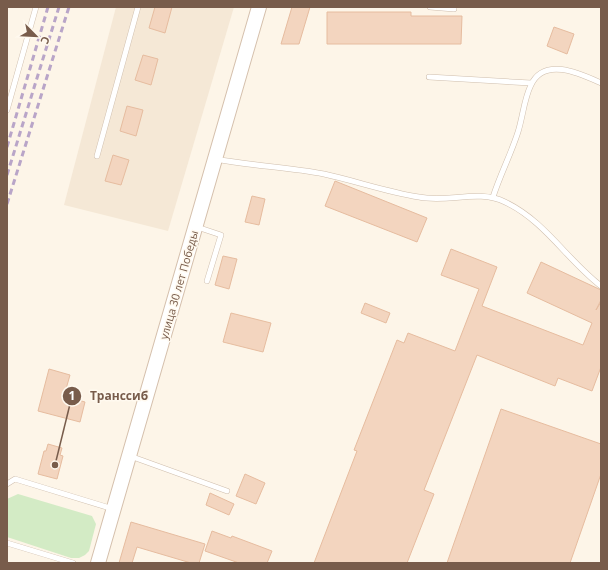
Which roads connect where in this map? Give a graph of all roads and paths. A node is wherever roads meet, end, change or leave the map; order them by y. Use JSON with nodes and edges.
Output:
{"nodes":[{"id":1,"x":36,"y":7,"type":"edge"},
{"id":2,"x":138,"y":7,"type":"edge"},
{"id":3,"x":259,"y":7,"type":"edge"},
{"id":4,"x":430,"y":7,"type":"edge"},
{"id":5,"x":454,"y":9,"type":"dead end"},
{"id":6,"x":429,"y":77,"type":"dead end"},
{"id":7,"x":531,"y":83,"type":"junction"},
{"id":8,"x":601,"y":84,"type":"edge"},
{"id":9,"x":7,"y":110,"type":"edge"},
{"id":10,"x":97,"y":156,"type":"dead end"},
{"id":11,"x":216,"y":158,"type":"junction"},
{"id":12,"x":493,"y":197,"type":"junction"},
{"id":13,"x":196,"y":227,"type":"junction"},
{"id":14,"x":207,"y":281,"type":"dead end"},
{"id":15,"x":601,"y":286,"type":"edge"},
{"id":16,"x":129,"y":456,"type":"junction"},
{"id":17,"x":7,"y":484,"type":"edge"},
{"id":18,"x":227,"y":491,"type":"dead end"},
{"id":19,"x":114,"y":509,"type":"junction"},
{"id":20,"x":7,"y":543,"type":"edge"},
{"id":21,"x":73,"y":563,"type":"edge"},
{"id":22,"x":98,"y":563,"type":"edge"}],
"edges":[{"from":1,"to":9,"type":"lane"},
{"from":2,"to":10,"type":"lane"},
{"from":3,"to":11,"type":"main road","name":"улица 30 лет Победы"},
{"from":4,"to":5,"type":"lane"},
{"from":6,"to":7,"type":"lane"},
{"from":7,"to":8,"type":"lane"},
{"from":7,"to":12,"type":"lane"},
{"from":11,"to":12,"type":"lane"},
{"from":11,"to":13,"type":"main road","name":"улица 30 лет Победы"},
{"from":12,"to":15,"type":"lane"},
{"from":13,"to":14,"type":"lane"},
{"from":13,"to":16,"type":"main road","name":"улица 30 лет Победы"},
{"from":16,"to":18,"type":"lane"},
{"from":16,"to":19,"type":"main road","name":"улица 30 лет Победы"},
{"from":17,"to":19,"type":"lane"},
{"from":19,"to":22,"type":"main road","name":"улица 30 лет Победы"},
{"from":20,"to":21,"type":"lane"}]}
